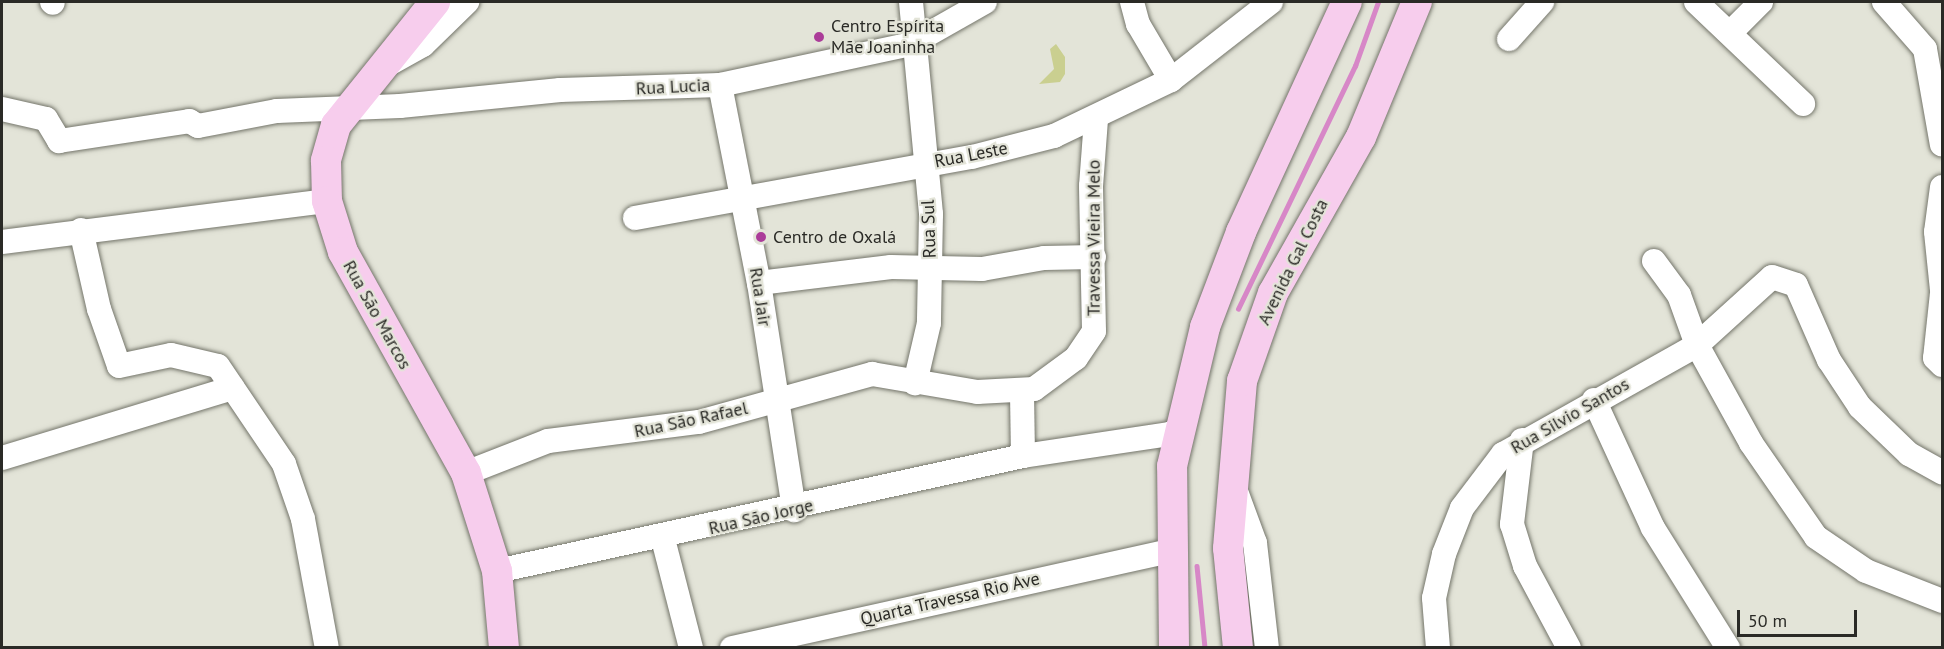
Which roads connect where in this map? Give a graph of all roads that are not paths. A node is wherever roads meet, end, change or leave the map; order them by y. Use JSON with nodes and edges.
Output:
{"nodes":[{"id":1,"x":435,"y":2,"type":"edge"},
{"id":2,"x":467,"y":2,"type":"edge"},
{"id":3,"x":911,"y":2,"type":"edge"},
{"id":4,"x":985,"y":2,"type":"edge"},
{"id":5,"x":1132,"y":2,"type":"edge"},
{"id":6,"x":1271,"y":2,"type":"edge"},
{"id":7,"x":1417,"y":2,"type":"edge"},
{"id":8,"x":1542,"y":2,"type":"edge"},
{"id":9,"x":1696,"y":2,"type":"edge"},
{"id":10,"x":1761,"y":2,"type":"edge"},
{"id":11,"x":1884,"y":2,"type":"edge"},
{"id":12,"x":1344,"y":3,"type":"edge"},
{"id":13,"x":1730,"y":33,"type":"junction"},
{"id":14,"x":1509,"y":39,"type":"dead end"},
{"id":15,"x":911,"y":44,"type":"junction"},
{"id":16,"x":377,"y":70,"type":"junction"},
{"id":17,"x":1171,"y":80,"type":"junction"},
{"id":18,"x":720,"y":85,"type":"junction"},
{"id":19,"x":1803,"y":104,"type":"dead end"},
{"id":20,"x":346,"y":108,"type":"junction"},
{"id":21,"x":2,"y":110,"type":"edge"},
{"id":22,"x":1096,"y":120,"type":"junction"},
{"id":23,"x":1942,"y":145,"type":"edge"},
{"id":24,"x":924,"y":164,"type":"junction"},
{"id":25,"x":1942,"y":187,"type":"edge"},
{"id":26,"x":742,"y":200,"type":"junction"},
{"id":27,"x":327,"y":201,"type":"junction"},
{"id":28,"x":635,"y":218,"type":"dead end"},
{"id":29,"x":81,"y":230,"type":"junction"},
{"id":30,"x":2,"y":242,"type":"edge"},
{"id":31,"x":1094,"y":257,"type":"junction"},
{"id":32,"x":1654,"y":261,"type":"dead end"},
{"id":33,"x":930,"y":265,"type":"junction"},
{"id":34,"x":759,"y":283,"type":"junction"},
{"id":35,"x":1942,"y":292,"type":"edge"},
{"id":36,"x":1697,"y":345,"type":"junction"},
{"id":37,"x":1942,"y":365,"type":"edge"},
{"id":38,"x":915,"y":383,"type":"junction"},
{"id":39,"x":233,"y":388,"type":"junction"},
{"id":40,"x":1022,"y":393,"type":"junction"},
{"id":41,"x":776,"y":400,"type":"junction"},
{"id":42,"x":1594,"y":400,"type":"junction"},
{"id":43,"x":1180,"y":428,"type":"junction"},
{"id":44,"x":1522,"y":440,"type":"junction"},
{"id":45,"x":1023,"y":456,"type":"junction"},
{"id":46,"x":2,"y":458,"type":"edge"},
{"id":47,"x":1942,"y":472,"type":"edge"},
{"id":48,"x":466,"y":473,"type":"junction"},
{"id":49,"x":1231,"y":477,"type":"junction"},
{"id":50,"x":794,"y":510,"type":"junction"},
{"id":51,"x":663,"y":539,"type":"junction"},
{"id":52,"x":1169,"y":551,"type":"junction"},
{"id":53,"x":497,"y":571,"type":"junction"},
{"id":54,"x":1942,"y":601,"type":"edge"},
{"id":55,"x":327,"y":648,"type":"edge"},
{"id":56,"x":504,"y":648,"type":"edge"},
{"id":57,"x":691,"y":648,"type":"edge"},
{"id":58,"x":732,"y":648,"type":"edge"},
{"id":59,"x":1174,"y":648,"type":"edge"},
{"id":60,"x":1238,"y":648,"type":"edge"},
{"id":61,"x":1266,"y":648,"type":"edge"},
{"id":62,"x":1438,"y":648,"type":"edge"},
{"id":63,"x":1569,"y":648,"type":"edge"},
{"id":64,"x":1728,"y":648,"type":"edge"}],
"edges":[{"from":1,"to":16,"type":"main road","name":"Rua São Marcos"},
{"from":2,"to":16,"type":"street"},
{"from":3,"to":15,"type":"street","name":"Rua Sul"},
{"from":4,"to":15,"type":"street","name":"Rua Lucia"},
{"from":5,"to":17,"type":"street"},
{"from":6,"to":17,"type":"street","name":"Rua Leste"},
{"from":7,"to":49,"type":"main road","name":"Avenida Gal Costa"},
{"from":8,"to":14,"type":"street"},
{"from":9,"to":13,"type":"street"},
{"from":10,"to":13,"type":"street"},
{"from":11,"to":23,"type":"street"},
{"from":12,"to":43,"type":"main road"},
{"from":13,"to":19,"type":"street"},
{"from":15,"to":18,"type":"street","name":"Rua Lucia"},
{"from":15,"to":24,"type":"street","name":"Rua Sul"},
{"from":16,"to":20,"type":"main road","name":"Rua São Marcos"},
{"from":17,"to":22,"type":"street","name":"Rua Leste"},
{"from":18,"to":20,"type":"street","name":"Rua Lucia"},
{"from":18,"to":26,"type":"street","name":"Rua Jair"},
{"from":20,"to":21,"type":"street","name":"Rua Lucia"},
{"from":20,"to":27,"type":"main road","name":"Rua São Marcos"},
{"from":22,"to":24,"type":"street","name":"Rua Leste"},
{"from":22,"to":31,"type":"street","name":"Travessa Vieira Melo"},
{"from":24,"to":26,"type":"street","name":"Rua Leste"},
{"from":24,"to":33,"type":"street","name":"Rua Sul"},
{"from":25,"to":35,"type":"street"},
{"from":26,"to":28,"type":"street","name":"Rua Leste"},
{"from":26,"to":34,"type":"street","name":"Rua Jair"},
{"from":27,"to":29,"type":"street"},
{"from":27,"to":48,"type":"main road","name":"Rua São Marcos"},
{"from":29,"to":30,"type":"street"},
{"from":29,"to":39,"type":"street"},
{"from":31,"to":33,"type":"street"},
{"from":31,"to":40,"type":"street","name":"Travessa Vieira Melo"},
{"from":32,"to":36,"type":"street"},
{"from":33,"to":34,"type":"street"},
{"from":33,"to":38,"type":"street","name":"Rua Sul"},
{"from":34,"to":41,"type":"street","name":"Rua Jair"},
{"from":35,"to":37,"type":"street"},
{"from":36,"to":42,"type":"street","name":"Rua Silvio Santos"},
{"from":36,"to":47,"type":"street","name":"Rua Silvio Santos"},
{"from":36,"to":54,"type":"street"},
{"from":38,"to":40,"type":"street"},
{"from":38,"to":41,"type":"street","name":"Rua São Rafael"},
{"from":39,"to":46,"type":"street"},
{"from":39,"to":55,"type":"street"},
{"from":40,"to":45,"type":"street"},
{"from":41,"to":48,"type":"street","name":"Rua São Rafael"},
{"from":41,"to":50,"type":"street","name":"Rua Jair"},
{"from":42,"to":44,"type":"street","name":"Rua Silvio Santos"},
{"from":42,"to":64,"type":"street"},
{"from":43,"to":45,"type":"street","name":"Rua São Jorge"},
{"from":43,"to":52,"type":"main road"},
{"from":44,"to":62,"type":"street","name":"Rua Silvio Santos"},
{"from":44,"to":63,"type":"street"},
{"from":45,"to":50,"type":"street","name":"Rua São Jorge"},
{"from":48,"to":53,"type":"main road","name":"Rua São Marcos"},
{"from":49,"to":60,"type":"main road","name":"Avenida Gal Costa"},
{"from":49,"to":61,"type":"street"},
{"from":50,"to":51,"type":"street","name":"Rua São Jorge"},
{"from":51,"to":53,"type":"street","name":"Rua São Jorge"},
{"from":51,"to":57,"type":"street"},
{"from":52,"to":58,"type":"street","name":"Quarta Travessa Rio Ave"},
{"from":52,"to":59,"type":"main road"},
{"from":53,"to":56,"type":"main road","name":"Rua São Marcos"}]}
